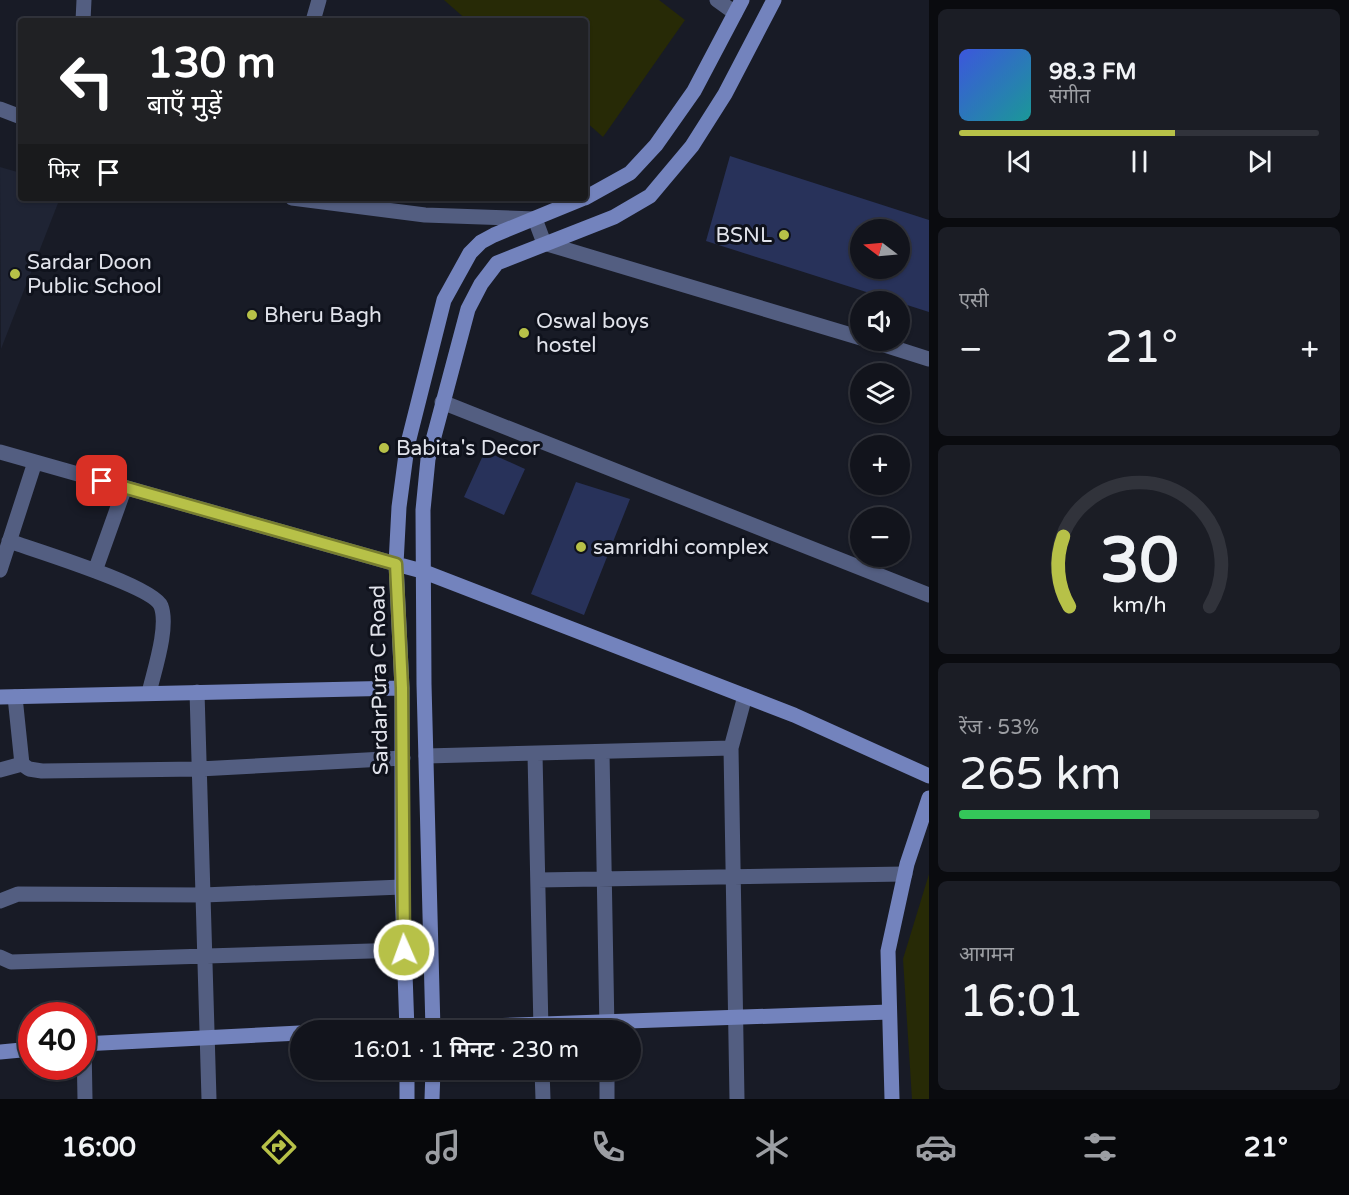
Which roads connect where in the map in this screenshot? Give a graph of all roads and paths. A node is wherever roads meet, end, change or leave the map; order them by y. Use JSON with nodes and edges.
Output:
{"nodes":[{"id":1,"x":84,"y":0,"type":"edge"},
{"id":2,"x":319,"y":0,"type":"edge"},
{"id":3,"x":717,"y":0,"type":"edge"},
{"id":4,"x":774,"y":0,"type":"edge"},
{"id":5,"x":738,"y":7,"type":"edge"},
{"id":6,"x":83,"y":18,"type":"edge"},
{"id":7,"x":314,"y":18,"type":"edge"},
{"id":8,"x":0,"y":109,"type":"edge"},
{"id":9,"x":18,"y":116,"type":"edge"},
{"id":10,"x":588,"y":196,"type":"edge"},
{"id":11,"x":315,"y":201,"type":"edge"},
{"id":12,"x":578,"y":201,"type":"edge"},
{"id":13,"x":535,"y":219,"type":"junction"},
{"id":14,"x":544,"y":243,"type":"junction"},
{"id":15,"x":850,"y":335,"type":"edge"},
{"id":16,"x":906,"y":351,"type":"edge"},
{"id":17,"x":929,"y":358,"type":"edge"},
{"id":18,"x":442,"y":402,"type":"junction"},
{"id":19,"x":0,"y":452,"type":"edge"},
{"id":20,"x":35,"y":462,"type":"junction"},
{"id":21,"x":125,"y":487,"type":"junction"},
{"id":22,"x":9,"y":541,"type":"junction"},
{"id":23,"x":396,"y":564,"type":"junction"},
{"id":24,"x":0,"y":570,"type":"edge"},
{"id":25,"x":95,"y":571,"type":"junction"},
{"id":26,"x":422,"y":571,"type":"junction"},
{"id":27,"x":929,"y":595,"type":"edge"},
{"id":28,"x":402,"y":688,"type":"junction"},
{"id":29,"x":197,"y":692,"type":"junction"},
{"id":30,"x":149,"y":693,"type":"junction"},
{"id":31,"x":745,"y":696,"type":"junction"},
{"id":32,"x":7,"y":697,"type":"edge"},
{"id":33,"x":731,"y":748,"type":"junction"},
{"id":34,"x":602,"y":752,"type":"junction"},
{"id":35,"x":535,"y":754,"type":"junction"},
{"id":36,"x":426,"y":756,"type":"junction"},
{"id":37,"x":402,"y":758,"type":"junction"},
{"id":38,"x":22,"y":764,"type":"junction"},
{"id":39,"x":199,"y":769,"type":"junction"},
{"id":40,"x":0,"y":771,"type":"edge"},
{"id":41,"x":929,"y":776,"type":"edge"},
{"id":42,"x":929,"y":798,"type":"edge"},
{"id":43,"x":905,"y":874,"type":"junction"},
{"id":44,"x":734,"y":876,"type":"junction"},
{"id":45,"x":604,"y":879,"type":"junction"},
{"id":46,"x":538,"y":880,"type":"junction"},
{"id":47,"x":402,"y":887,"type":"junction"},
{"id":48,"x":203,"y":895,"type":"junction"},
{"id":49,"x":0,"y":901,"type":"edge"},
{"id":50,"x":404,"y":950,"type":"junction"},
{"id":51,"x":205,"y":955,"type":"junction"},
{"id":52,"x":0,"y":957,"type":"edge"},
{"id":53,"x":889,"y":1012,"type":"junction"},
{"id":54,"x":737,"y":1017,"type":"junction"},
{"id":55,"x":406,"y":1020,"type":"edge"},
{"id":56,"x":433,"y":1020,"type":"edge"},
{"id":57,"x":541,"y":1020,"type":"edge"},
{"id":58,"x":607,"y":1020,"type":"edge"},
{"id":59,"x":641,"y":1024,"type":"edge"},
{"id":60,"x":290,"y":1034,"type":"edge"},
{"id":61,"x":207,"y":1037,"type":"junction"},
{"id":62,"x":96,"y":1043,"type":"edge"},
{"id":63,"x":18,"y":1050,"type":"edge"},
{"id":64,"x":0,"y":1052,"type":"edge"},
{"id":65,"x":84,"y":1080,"type":"edge"},
{"id":66,"x":407,"y":1080,"type":"edge"},
{"id":67,"x":433,"y":1080,"type":"edge"},
{"id":68,"x":542,"y":1080,"type":"edge"},
{"id":69,"x":607,"y":1080,"type":"edge"},
{"id":70,"x":85,"y":1099,"type":"edge"},
{"id":71,"x":209,"y":1099,"type":"edge"},
{"id":72,"x":407,"y":1099,"type":"edge"},
{"id":73,"x":432,"y":1099,"type":"edge"},
{"id":74,"x":543,"y":1099,"type":"edge"},
{"id":75,"x":607,"y":1099,"type":"edge"},
{"id":76,"x":737,"y":1099,"type":"edge"},
{"id":77,"x":892,"y":1099,"type":"edge"}],
"edges":[{"from":1,"to":6,"type":"street"},
{"from":2,"to":7,"type":"street"},
{"from":3,"to":5,"type":"street"},
{"from":4,"to":14,"type":"street"},
{"from":5,"to":10,"type":"street","name":"SardarPura C Road"},
{"from":8,"to":9,"type":"street"},
{"from":11,"to":13,"type":"street"},
{"from":12,"to":13,"type":"street","name":"SardarPura C Road"},
{"from":13,"to":14,"type":"street"},
{"from":13,"to":23,"type":"street","name":"SardarPura C Road"},
{"from":14,"to":15,"type":"street"},
{"from":14,"to":18,"type":"street"},
{"from":16,"to":17,"type":"street"},
{"from":18,"to":26,"type":"street"},
{"from":18,"to":27,"type":"street"},
{"from":19,"to":20,"type":"street"},
{"from":20,"to":21,"type":"street"},
{"from":20,"to":22,"type":"street"},
{"from":21,"to":23,"type":"street"},
{"from":21,"to":25,"type":"street"},
{"from":22,"to":24,"type":"street"},
{"from":22,"to":25,"type":"street"},
{"from":23,"to":26,"type":"street"},
{"from":23,"to":28,"type":"street","name":"SardarPura C Road"},
{"from":25,"to":30,"type":"street"},
{"from":26,"to":31,"type":"street"},
{"from":26,"to":36,"type":"street"},
{"from":28,"to":29,"type":"street"},
{"from":28,"to":37,"type":"street","name":"SardarPura C Road"},
{"from":29,"to":30,"type":"street"},
{"from":29,"to":39,"type":"street"},
{"from":30,"to":32,"type":"street"},
{"from":31,"to":33,"type":"street"},
{"from":31,"to":41,"type":"street"},
{"from":32,"to":38,"type":"street"},
{"from":33,"to":34,"type":"street"},
{"from":33,"to":44,"type":"street"},
{"from":34,"to":35,"type":"street"},
{"from":34,"to":45,"type":"street"},
{"from":35,"to":36,"type":"street"},
{"from":35,"to":46,"type":"street"},
{"from":36,"to":56,"type":"street"},
{"from":37,"to":39,"type":"street"},
{"from":37,"to":47,"type":"street","name":"SardarPura C Road"},
{"from":38,"to":39,"type":"street"},
{"from":38,"to":40,"type":"street"},
{"from":39,"to":48,"type":"street"},
{"from":42,"to":43,"type":"street"},
{"from":43,"to":44,"type":"street"},
{"from":43,"to":53,"type":"street"},
{"from":44,"to":45,"type":"street"},
{"from":44,"to":54,"type":"street"},
{"from":45,"to":46,"type":"street"},
{"from":45,"to":58,"type":"street"},
{"from":46,"to":57,"type":"street"},
{"from":47,"to":48,"type":"street"},
{"from":47,"to":50,"type":"street","name":"SardarPura C Road"},
{"from":48,"to":49,"type":"street"},
{"from":48,"to":51,"type":"street"},
{"from":50,"to":51,"type":"street"},
{"from":50,"to":55,"type":"street","name":"SardarPura C Road"},
{"from":51,"to":52,"type":"street"},
{"from":51,"to":61,"type":"street"},
{"from":53,"to":54,"type":"street"},
{"from":53,"to":77,"type":"street"},
{"from":54,"to":59,"type":"street"},
{"from":54,"to":76,"type":"street"},
{"from":60,"to":61,"type":"street"},
{"from":61,"to":62,"type":"street"},
{"from":61,"to":71,"type":"street"},
{"from":63,"to":64,"type":"street"},
{"from":65,"to":70,"type":"street"},
{"from":66,"to":72,"type":"street"},
{"from":67,"to":73,"type":"street"},
{"from":68,"to":74,"type":"street"},
{"from":69,"to":75,"type":"street"}]}
